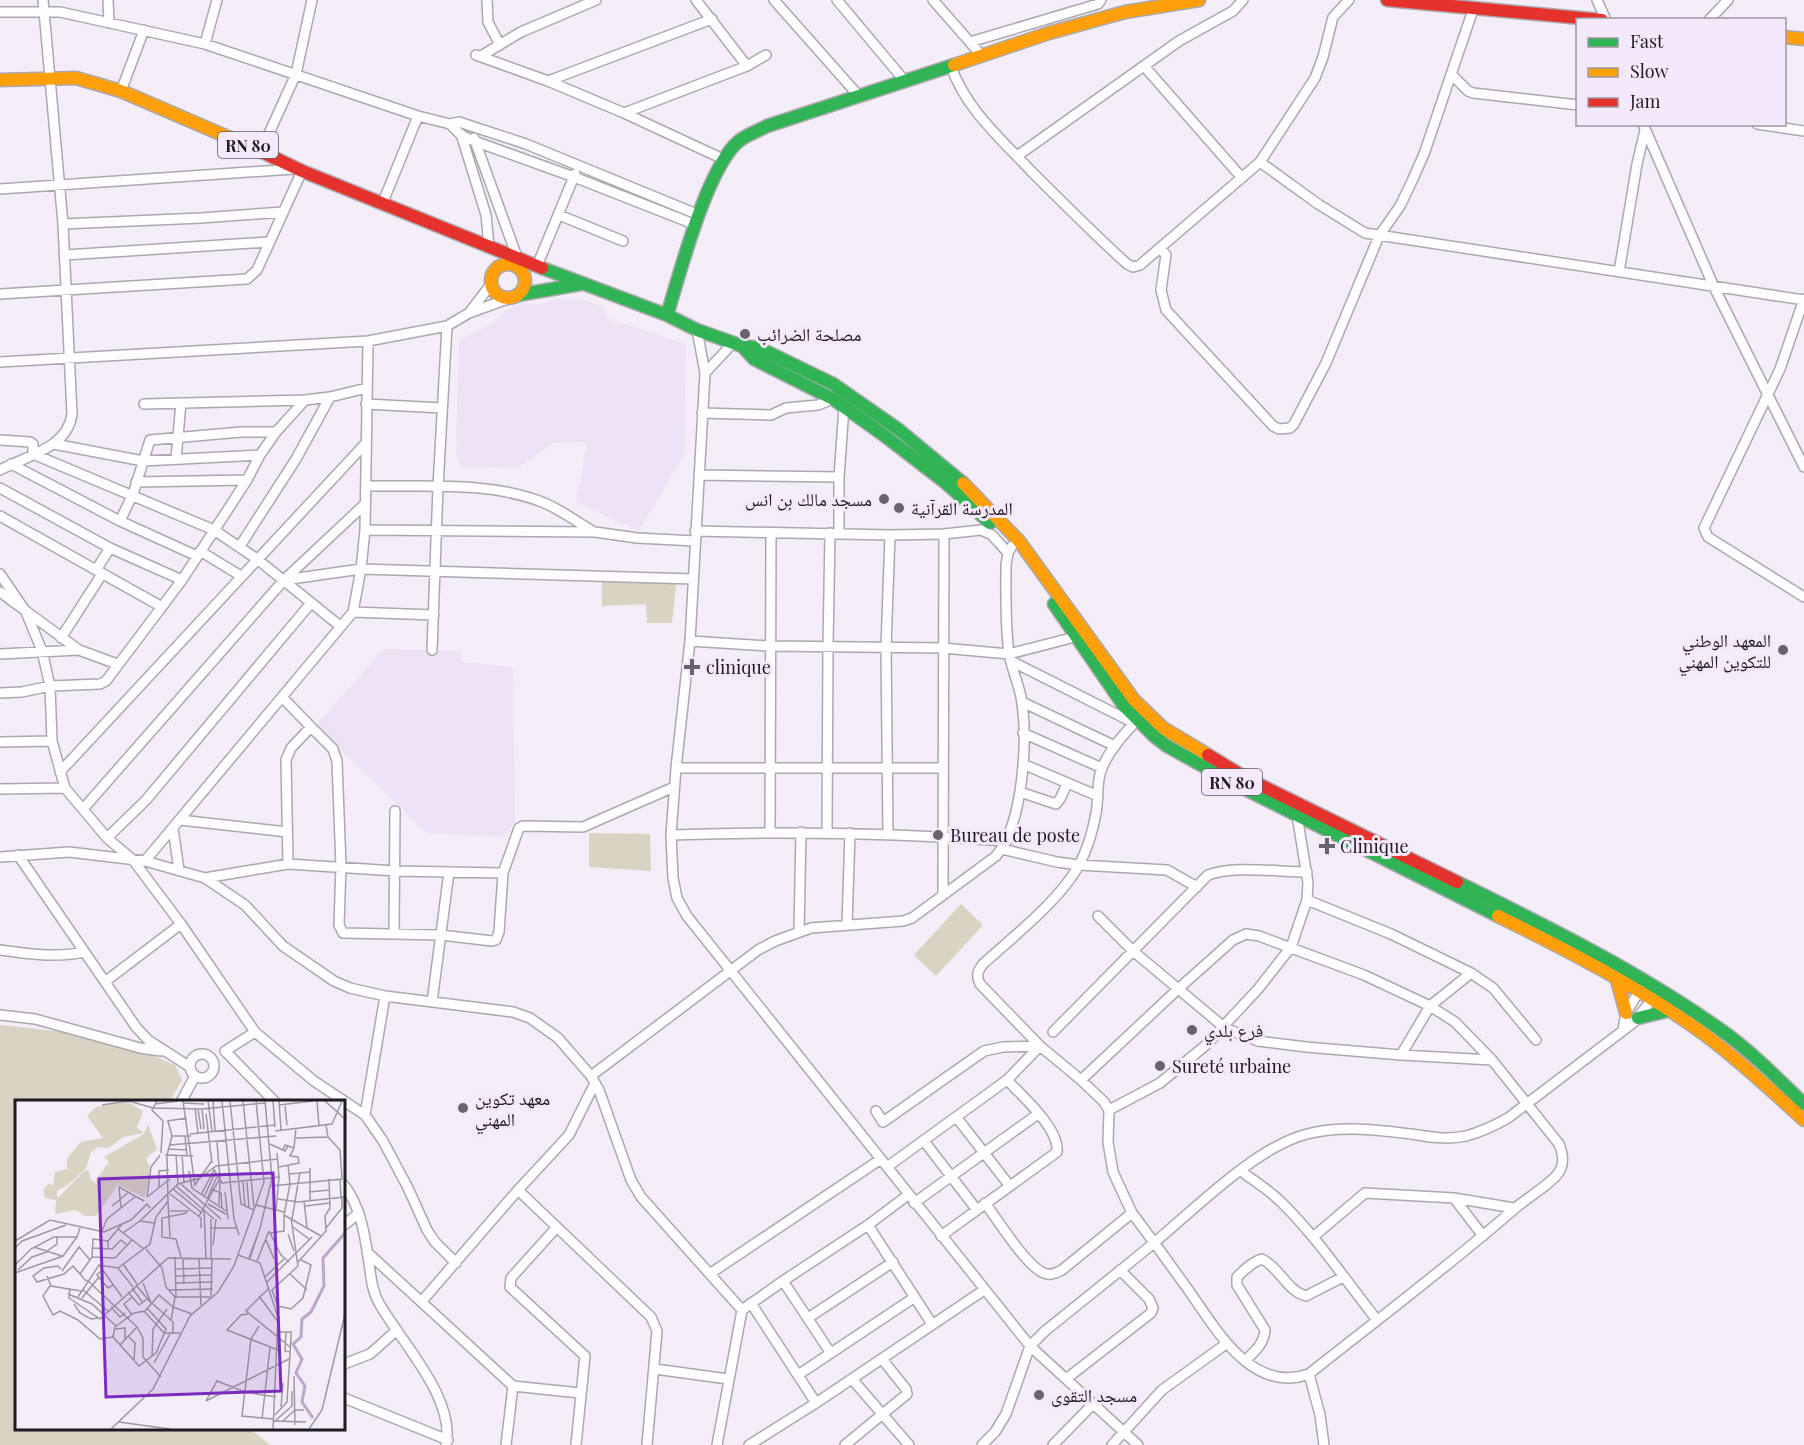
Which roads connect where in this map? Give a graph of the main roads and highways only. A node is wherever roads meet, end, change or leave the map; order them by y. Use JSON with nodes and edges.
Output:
{"nodes":[{"id":1,"x":1199,"y":0,"type":"edge"},
{"id":2,"x":1387,"y":0,"type":"edge"},
{"id":3,"x":1584,"y":18,"type":"edge"},
{"id":4,"x":1786,"y":37,"type":"edge"},
{"id":5,"x":1804,"y":39,"type":"edge"},
{"id":6,"x":0,"y":80,"type":"edge"},
{"id":7,"x":489,"y":246,"type":"junction"},
{"id":8,"x":519,"y":263,"type":"junction"},
{"id":9,"x":492,"y":280,"type":"junction"},
{"id":10,"x":583,"y":283,"type":"junction"},
{"id":11,"x":515,"y":296,"type":"junction"},
{"id":12,"x":667,"y":315,"type":"junction"},
{"id":13,"x":737,"y":344,"type":"junction"},
{"id":14,"x":917,"y":452,"type":"junction"},
{"id":15,"x":1139,"y":719,"type":"junction"},
{"id":16,"x":1617,"y":980,"type":"junction"},
{"id":17,"x":1642,"y":987,"type":"junction"},
{"id":18,"x":1655,"y":995,"type":"junction"},
{"id":19,"x":1667,"y":1011,"type":"junction"},
{"id":20,"x":1626,"y":1013,"type":"road end"},
{"id":21,"x":1638,"y":1018,"type":"road end"},
{"id":22,"x":1804,"y":1104,"type":"edge"},
{"id":23,"x":1804,"y":1120,"type":"edge"}],
"edges":[{"from":1,"to":12,"type":"main road"},
{"from":2,"to":3,"type":"main road"},
{"from":4,"to":5,"type":"main road"},
{"from":6,"to":7,"type":"main road","number":"RN 80"},
{"from":7,"to":8,"type":"main road","number":"RN 80"},
{"from":7,"to":9,"type":"main road"},
{"from":8,"to":9,"type":"main road"},
{"from":8,"to":10,"type":"main road","number":"RN 80"},
{"from":8,"to":11,"type":"main road"},
{"from":9,"to":11,"type":"main road"},
{"from":10,"to":11,"type":"main road"},
{"from":10,"to":12,"type":"main road","number":"RN 80"},
{"from":12,"to":13,"type":"main road","number":"RN 80"},
{"from":13,"to":14,"type":"main road","number":"RN 80"},
{"from":13,"to":14,"type":"main road","number":"RN 80"},
{"from":14,"to":15,"type":"main road","number":"RN 80"},
{"from":14,"to":15,"type":"main road","number":"RN 80"},
{"from":15,"to":16,"type":"main road","number":"RN 80"},
{"from":15,"to":17,"type":"main road","number":"RN 80"},
{"from":16,"to":17,"type":"main road","number":"RN 80"},
{"from":16,"to":20,"type":"main road"},
{"from":17,"to":18,"type":"main road","number":"RN 80"},
{"from":18,"to":19,"type":"main road","number":"RN 80"},
{"from":18,"to":22,"type":"main road","number":"RN 80"},
{"from":19,"to":21,"type":"main road"},
{"from":19,"to":23,"type":"main road","number":"RN 80"}]}
